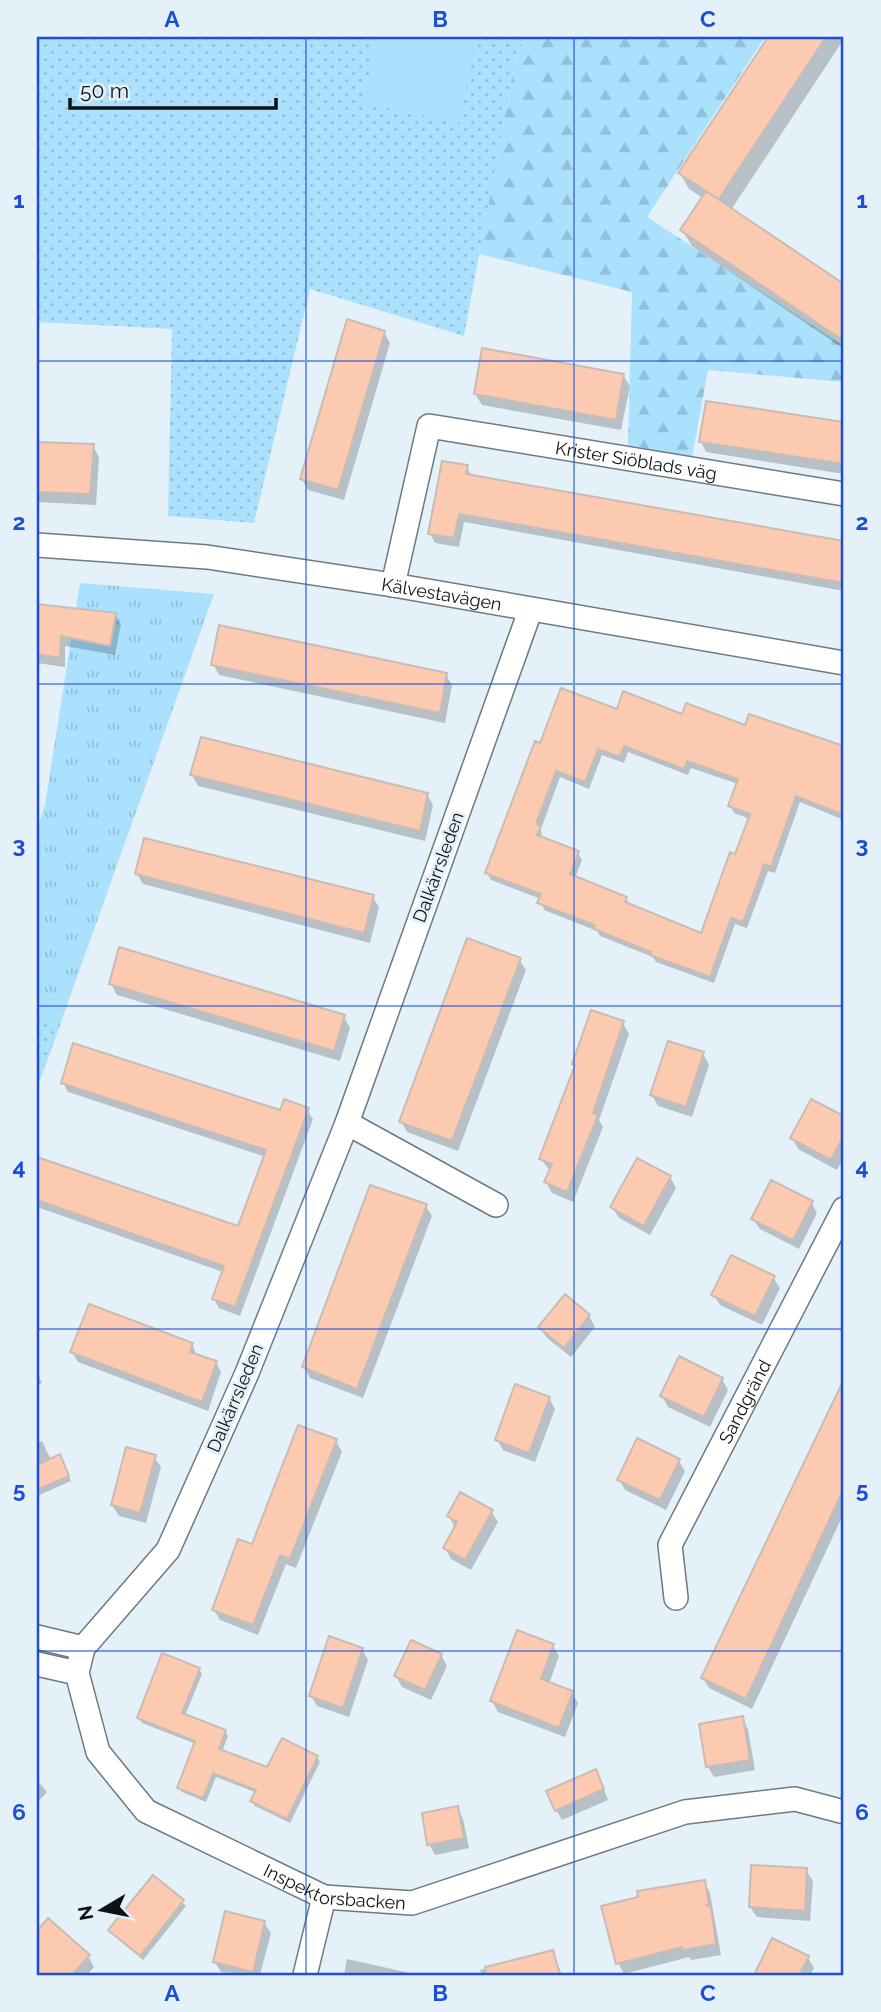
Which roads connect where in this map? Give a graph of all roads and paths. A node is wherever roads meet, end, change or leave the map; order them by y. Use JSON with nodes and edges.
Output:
{"nodes":[{"id":1,"x":844,"y":495,"type":"edge"},
{"id":2,"x":37,"y":545,"type":"edge"},
{"id":3,"x":393,"y":586,"type":"junction"},
{"id":4,"x":530,"y":611,"type":"junction"},
{"id":5,"x":844,"y":663,"type":"edge"},
{"id":6,"x":347,"y":1123,"type":"junction"},
{"id":7,"x":496,"y":1205,"type":"dead end"},
{"id":8,"x":844,"y":1209,"type":"edge"},
{"id":9,"x":676,"y":1598,"type":"dead end"},
{"id":10,"x":37,"y":1637,"type":"edge"},
{"id":11,"x":83,"y":1648,"type":"junction"},
{"id":12,"x":37,"y":1664,"type":"edge"},
{"id":13,"x":77,"y":1673,"type":"junction"},
{"id":14,"x":844,"y":1812,"type":"edge"},
{"id":15,"x":324,"y":1897,"type":"junction"},
{"id":16,"x":305,"y":1975,"type":"edge"}],
"edges":[{"from":1,"to":3,"type":"street","name":"Krister Siöblads väg"},
{"from":2,"to":3,"type":"street","name":"Kälvestavägen"},
{"from":3,"to":4,"type":"street","name":"Kälvestavägen"},
{"from":4,"to":5,"type":"street","name":"Kälvestavägen"},
{"from":4,"to":6,"type":"street","name":"Dalkärrsleden"},
{"from":6,"to":7,"type":"street"},
{"from":6,"to":11,"type":"street","name":"Dalkärrsleden"},
{"from":8,"to":9,"type":"street","name":"Sandgränd"},
{"from":10,"to":11,"type":"street"},
{"from":11,"to":13,"type":"street","name":"Dalkärrsleden"},
{"from":12,"to":13,"type":"street"},
{"from":13,"to":15,"type":"street","name":"Inspektorsbacken"},
{"from":14,"to":15,"type":"street","name":"Inspektorsbacken"},
{"from":15,"to":16,"type":"street"}]}
